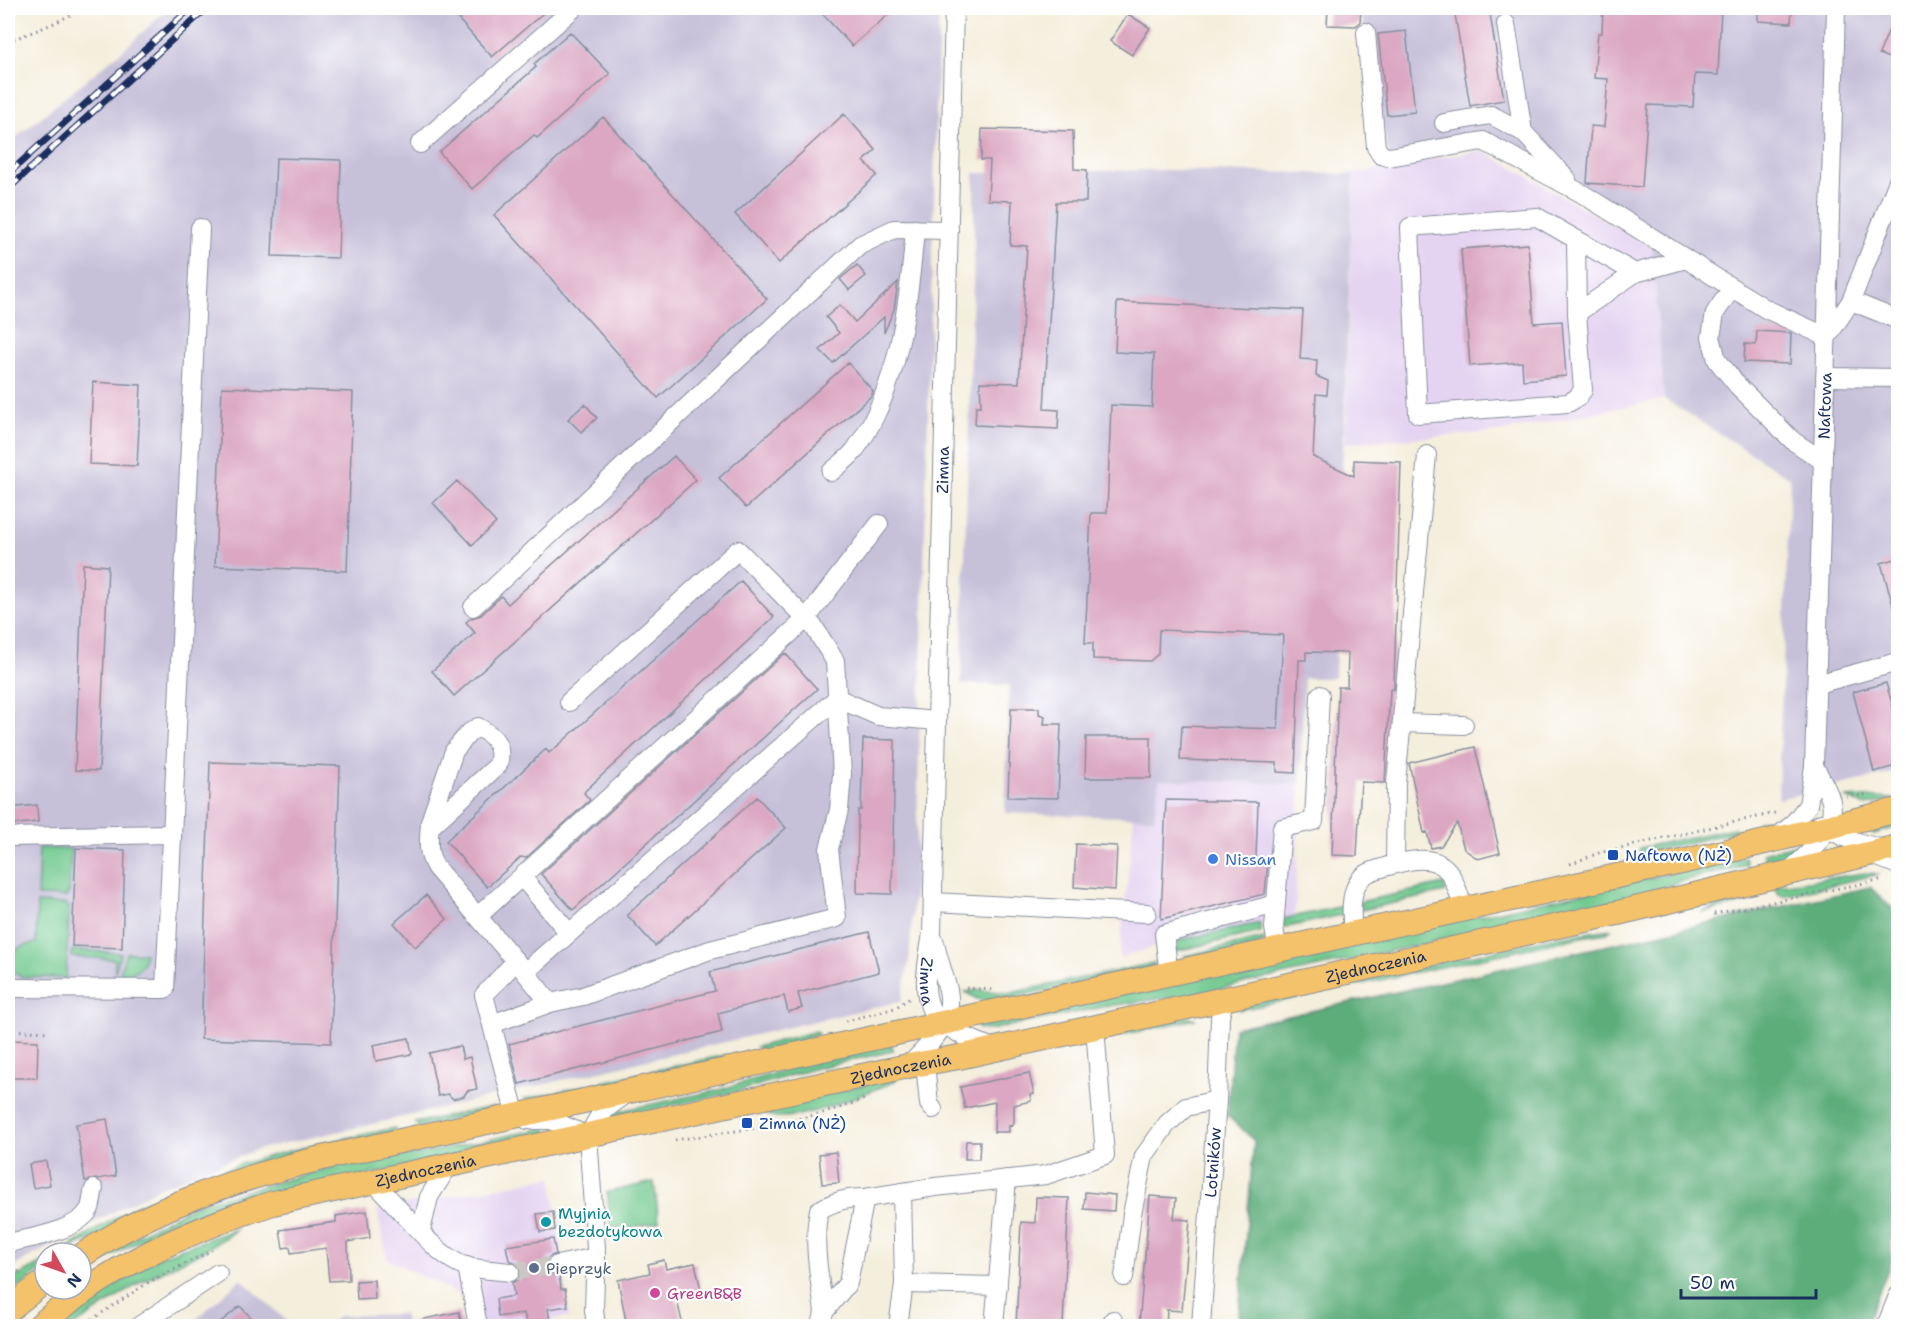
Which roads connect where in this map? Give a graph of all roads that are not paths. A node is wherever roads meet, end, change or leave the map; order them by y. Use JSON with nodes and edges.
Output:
{"nodes":[{"id":1,"x":574,"y":8,"type":"edge"},
{"id":2,"x":954,"y":8,"type":"edge"},
{"id":3,"x":1836,"y":8,"type":"edge"},
{"id":4,"x":1506,"y":24,"type":"dead end"},
{"id":5,"x":1366,"y":32,"type":"dead end"},
{"id":6,"x":1444,"y":123,"type":"dead end"},
{"id":7,"x":1523,"y":132,"type":"junction"},
{"id":8,"x":420,"y":144,"type":"dead end"},
{"id":9,"x":1899,"y":181,"type":"edge"},
{"id":10,"x":1581,"y":194,"type":"junction"},
{"id":11,"x":201,"y":228,"type":"dead end"},
{"id":12,"x":915,"y":229,"type":"junction"},
{"id":13,"x":949,"y":230,"type":"junction"},
{"id":14,"x":1576,"y":239,"type":"junction"},
{"id":15,"x":1686,"y":259,"type":"junction"},
{"id":16,"x":1635,"y":273,"type":"junction"},
{"id":17,"x":1732,"y":288,"type":"junction"},
{"id":18,"x":1851,"y":301,"type":"junction"},
{"id":19,"x":1577,"y":313,"type":"junction"},
{"id":20,"x":1899,"y":320,"type":"edge"},
{"id":21,"x":1827,"y":337,"type":"junction"},
{"id":22,"x":1825,"y":377,"type":"junction"},
{"id":23,"x":1899,"y":378,"type":"edge"},
{"id":24,"x":1427,"y":455,"type":"dead end"},
{"id":25,"x":1823,"y":460,"type":"junction"},
{"id":26,"x":831,"y":472,"type":"dead end"},
{"id":27,"x":879,"y":524,"type":"dead end"},
{"id":28,"x":473,"y":606,"type":"dead end"},
{"id":29,"x":806,"y":619,"type":"junction"},
{"id":30,"x":1899,"y":662,"type":"edge"},
{"id":31,"x":1817,"y":684,"type":"junction"},
{"id":32,"x":1320,"y":695,"type":"dead end"},
{"id":33,"x":837,"y":698,"type":"junction"},
{"id":34,"x":569,"y":702,"type":"dead end"},
{"id":35,"x":937,"y":721,"type":"junction"},
{"id":36,"x":1402,"y":723,"type":"junction"},
{"id":37,"x":1464,"y":725,"type":"dead end"},
{"id":38,"x":1815,"y":766,"type":"junction"},
{"id":39,"x":1808,"y":805,"type":"junction"},
{"id":40,"x":1899,"y":810,"type":"edge"},
{"id":41,"x":430,"y":827,"type":"junction"},
{"id":42,"x":1827,"y":828,"type":"junction"},
{"id":43,"x":172,"y":834,"type":"junction"},
{"id":44,"x":8,"y":837,"type":"edge"},
{"id":45,"x":1774,"y":840,"type":"junction"},
{"id":46,"x":1889,"y":854,"type":"edge"},
{"id":47,"x":1395,"y":864,"type":"junction"},
{"id":48,"x":1787,"y":873,"type":"junction"},
{"id":49,"x":522,"y":877,"type":"junction"},
{"id":50,"x":933,"y":902,"type":"junction"},
{"id":51,"x":1276,"y":904,"type":"junction"},
{"id":52,"x":1464,"y":910,"type":"junction"},
{"id":53,"x":1147,"y":913,"type":"dead end"},
{"id":54,"x":478,"y":916,"type":"junction"},
{"id":55,"x":570,"y":933,"type":"junction"},
{"id":56,"x":1353,"y":934,"type":"junction"},
{"id":57,"x":1278,"y":951,"type":"junction"},
{"id":58,"x":521,"y":967,"type":"junction"},
{"id":59,"x":1169,"y":975,"type":"junction"},
{"id":60,"x":8,"y":988,"type":"edge"},
{"id":61,"x":1224,"y":999,"type":"junction"},
{"id":62,"x":550,"y":1004,"type":"junction"},
{"id":63,"x":945,"y":1023,"type":"junction"},
{"id":64,"x":492,"y":1024,"type":"junction"},
{"id":65,"x":1095,"y":1027,"type":"junction"},
{"id":66,"x":996,"y":1049,"type":"junction"},
{"id":67,"x":916,"y":1065,"type":"junction"},
{"id":68,"x":632,"y":1090,"type":"junction"},
{"id":69,"x":1217,"y":1100,"type":"junction"},
{"id":70,"x":933,"y":1109,"type":"dead end"},
{"id":71,"x":504,"y":1118,"type":"junction"},
{"id":72,"x":588,"y":1136,"type":"junction"},
{"id":73,"x":449,"y":1165,"type":"junction"},
{"id":74,"x":1007,"y":1179,"type":"junction"},
{"id":75,"x":372,"y":1181,"type":"junction"},
{"id":76,"x":93,"y":1189,"type":"dead end"},
{"id":77,"x":902,"y":1192,"type":"junction"},
{"id":78,"x":865,"y":1198,"type":"junction"},
{"id":79,"x":421,"y":1232,"type":"junction"},
{"id":80,"x":8,"y":1243,"type":"edge"},
{"id":81,"x":93,"y":1248,"type":"edge"},
{"id":82,"x":596,"y":1257,"type":"junction"},
{"id":83,"x":557,"y":1265,"type":"tunnel mouth"},
{"id":84,"x":467,"y":1266,"type":"junction"},
{"id":85,"x":510,"y":1272,"type":"tunnel mouth"},
{"id":86,"x":218,"y":1273,"type":"dead end"},
{"id":87,"x":1124,"y":1277,"type":"dead end"},
{"id":88,"x":904,"y":1284,"type":"junction"},
{"id":89,"x":998,"y":1286,"type":"junction"},
{"id":90,"x":33,"y":1290,"type":"edge"},
{"id":91,"x":1899,"y":1296,"type":"edge"},
{"id":92,"x":8,"y":1310,"type":"edge"},
{"id":93,"x":823,"y":1319,"type":"edge"},
{"id":94,"x":39,"y":1326,"type":"edge"},
{"id":95,"x":139,"y":1326,"type":"edge"},
{"id":96,"x":478,"y":1326,"type":"edge"},
{"id":97,"x":596,"y":1326,"type":"edge"},
{"id":98,"x":898,"y":1326,"type":"edge"},
{"id":99,"x":994,"y":1326,"type":"edge"},
{"id":100,"x":1201,"y":1326,"type":"edge"},
{"id":101,"x":1886,"y":1326,"type":"edge"}],
"edges":[{"from":1,"to":8,"type":"street"},
{"from":2,"to":13,"type":"street","name":"Zimna"},
{"from":3,"to":21,"type":"street","name":"Naftowa"},
{"from":4,"to":7,"type":"street"},
{"from":5,"to":10,"type":"street"},
{"from":6,"to":7,"type":"street"},
{"from":7,"to":10,"type":"street"},
{"from":9,"to":18,"type":"street"},
{"from":10,"to":15,"type":"street"},
{"from":11,"to":43,"type":"street"},
{"from":12,"to":13,"type":"street"},
{"from":12,"to":26,"type":"street"},
{"from":12,"to":28,"type":"street"},
{"from":13,"to":35,"type":"street","name":"Zimna"},
{"from":14,"to":16,"type":"street"},
{"from":14,"to":19,"type":"street"},
{"from":14,"to":19,"type":"street"},
{"from":15,"to":16,"type":"street"},
{"from":15,"to":17,"type":"street"},
{"from":16,"to":19,"type":"street"},
{"from":17,"to":21,"type":"street"},
{"from":17,"to":25,"type":"street"},
{"from":18,"to":20,"type":"street"},
{"from":18,"to":21,"type":"street"},
{"from":21,"to":22,"type":"street","name":"Naftowa"},
{"from":22,"to":23,"type":"street"},
{"from":22,"to":25,"type":"street","name":"Naftowa"},
{"from":24,"to":36,"type":"street"},
{"from":25,"to":31,"type":"street","name":"Naftowa"},
{"from":27,"to":29,"type":"street"},
{"from":29,"to":33,"type":"street"},
{"from":29,"to":34,"type":"street"},
{"from":29,"to":49,"type":"street"},
{"from":30,"to":31,"type":"street"},
{"from":31,"to":38,"type":"street","name":"Naftowa"},
{"from":32,"to":51,"type":"street"},
{"from":33,"to":35,"type":"street"},
{"from":33,"to":55,"type":"street"},
{"from":33,"to":62,"type":"street"},
{"from":35,"to":50,"type":"street","name":"Zimna"},
{"from":36,"to":37,"type":"street"},
{"from":36,"to":47,"type":"street"},
{"from":38,"to":39,"type":"street","name":"Naftowa"},
{"from":38,"to":42,"type":"street","name":"Zjednoczenia"},
{"from":39,"to":42,"type":"street"},
{"from":39,"to":45,"type":"street"},
{"from":40,"to":42,"type":"main road","name":"Zjednoczenia"},
{"from":41,"to":41,"type":"street"},
{"from":41,"to":54,"type":"street"},
{"from":42,"to":45,"type":"main road","name":"Zjednoczenia"},
{"from":42,"to":46,"type":"street"},
{"from":42,"to":48,"type":"street","name":"Zjednoczenia"},
{"from":43,"to":44,"type":"street"},
{"from":43,"to":60,"type":"street"},
{"from":45,"to":52,"type":"main road","name":"Zjednoczenia"},
{"from":46,"to":48,"type":"main road","name":"Zjednoczenia"},
{"from":47,"to":52,"type":"street"},
{"from":47,"to":56,"type":"street"},
{"from":48,"to":61,"type":"main road","name":"Zjednoczenia"},
{"from":49,"to":54,"type":"street"},
{"from":49,"to":55,"type":"street"},
{"from":50,"to":53,"type":"street"},
{"from":50,"to":63,"type":"street","name":"Zimna"},
{"from":51,"to":57,"type":"street"},
{"from":51,"to":59,"type":"street"},
{"from":52,"to":56,"type":"main road","name":"Zjednoczenia"},
{"from":54,"to":58,"type":"street"},
{"from":55,"to":58,"type":"street"},
{"from":56,"to":57,"type":"main road","name":"Zjednoczenia"},
{"from":57,"to":59,"type":"main road","name":"Zjednoczenia"},
{"from":58,"to":62,"type":"street"},
{"from":58,"to":64,"type":"street"},
{"from":59,"to":63,"type":"main road","name":"Zjednoczenia"},
{"from":61,"to":65,"type":"main road","name":"Zjednoczenia"},
{"from":61,"to":69,"type":"street","name":"Lotników"},
{"from":62,"to":64,"type":"street"},
{"from":63,"to":66,"type":"street","name":"Zimna"},
{"from":63,"to":67,"type":"street","name":"Zimna"},
{"from":63,"to":68,"type":"main road","name":"Zjednoczenia"},
{"from":64,"to":71,"type":"street"},
{"from":65,"to":66,"type":"main road","name":"Zjednoczenia"},
{"from":65,"to":74,"type":"street"},
{"from":66,"to":67,"type":"main road","name":"Zjednoczenia"},
{"from":67,"to":70,"type":"street"},
{"from":67,"to":72,"type":"main road","name":"Zjednoczenia"},
{"from":68,"to":71,"type":"main road","name":"Zjednoczenia"},
{"from":68,"to":72,"type":"street"},
{"from":69,"to":87,"type":"street"},
{"from":69,"to":100,"type":"street","name":"Lotników"},
{"from":71,"to":72,"type":"street"},
{"from":71,"to":81,"type":"main road","name":"Zjednoczenia"},
{"from":72,"to":73,"type":"main road","name":"Zjednoczenia"},
{"from":72,"to":82,"type":"street"},
{"from":73,"to":75,"type":"main road","name":"Zjednoczenia"},
{"from":73,"to":79,"type":"street"},
{"from":74,"to":77,"type":"street"},
{"from":74,"to":89,"type":"street"},
{"from":75,"to":79,"type":"street"},
{"from":75,"to":94,"type":"main road","name":"Zjednoczenia"},
{"from":76,"to":80,"type":"street"},
{"from":77,"to":78,"type":"street"},
{"from":77,"to":88,"type":"street"},
{"from":78,"to":93,"type":"street"},
{"from":78,"to":93,"type":"street"},
{"from":79,"to":84,"type":"street"},
{"from":82,"to":83,"type":"street"},
{"from":82,"to":97,"type":"street"},
{"from":84,"to":85,"type":"street"},
{"from":84,"to":96,"type":"street"},
{"from":86,"to":95,"type":"street"},
{"from":88,"to":89,"type":"street"},
{"from":88,"to":98,"type":"street"},
{"from":89,"to":99,"type":"street"},
{"from":90,"to":92,"type":"main road"},
{"from":91,"to":101,"type":"street"}]}
